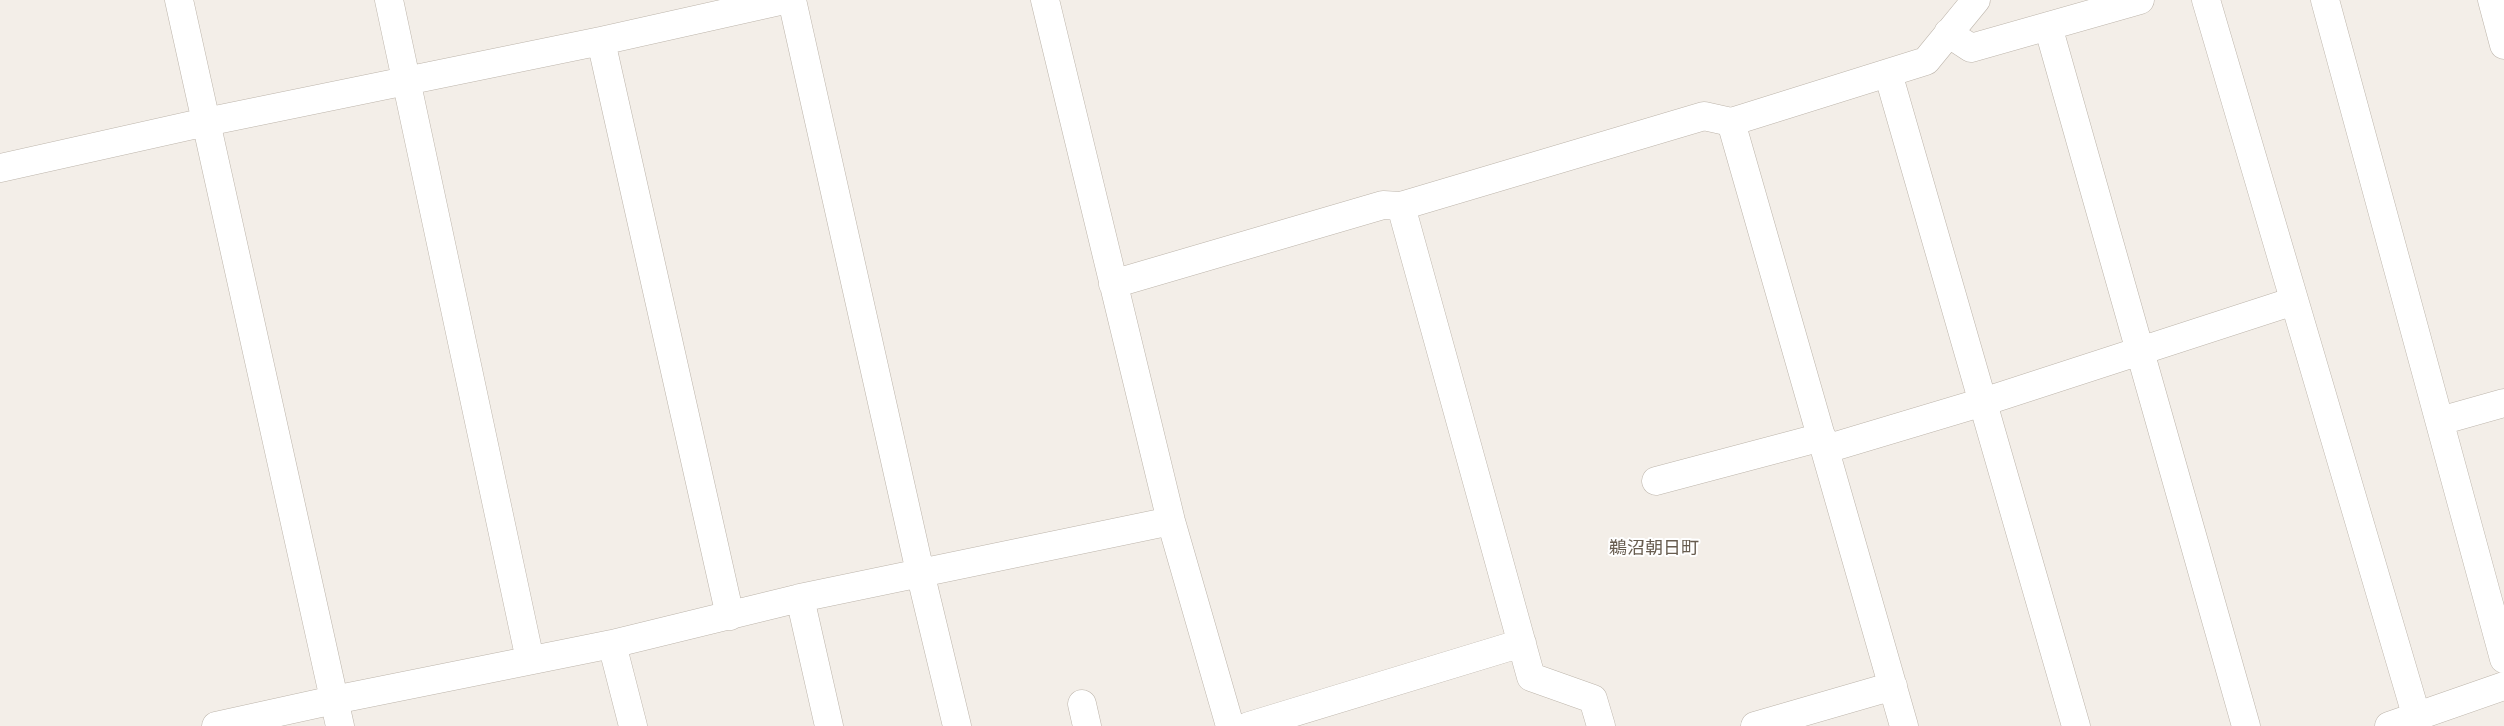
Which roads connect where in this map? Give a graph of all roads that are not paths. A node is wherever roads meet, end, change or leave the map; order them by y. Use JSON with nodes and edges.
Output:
{"nodes":[{"id":1,"x":179,"y":0,"type":"edge"},
{"id":2,"x":389,"y":0,"type":"edge"},
{"id":3,"x":784,"y":0,"type":"edge"},
{"id":4,"x":792,"y":0,"type":"edge"},
{"id":5,"x":1044,"y":0,"type":"edge"},
{"id":6,"x":1976,"y":0,"type":"edge"},
{"id":7,"x":2140,"y":0,"type":"edge"},
{"id":8,"x":2206,"y":0,"type":"edge"},
{"id":9,"x":2325,"y":0,"type":"edge"},
{"id":10,"x":2492,"y":0,"type":"edge"},
{"id":11,"x":2048,"y":26,"type":"junction"},
{"id":12,"x":1948,"y":33,"type":"junction"},
{"id":13,"x":601,"y":41,"type":"junction"},
{"id":14,"x":2504,"y":45,"type":"edge"},
{"id":15,"x":1888,"y":74,"type":"junction"},
{"id":16,"x":406,"y":80,"type":"junction"},
{"id":17,"x":206,"y":122,"type":"junction"},
{"id":18,"x":1731,"y":122,"type":"junction"},
{"id":19,"x":0,"y":168,"type":"edge"},
{"id":20,"x":1401,"y":206,"type":"junction"},
{"id":21,"x":1113,"y":284,"type":"junction"},
{"id":22,"x":2294,"y":301,"type":"junction"},
{"id":23,"x":2140,"y":351,"type":"junction"},
{"id":24,"x":1983,"y":402,"type":"junction"},
{"id":25,"x":2504,"y":404,"type":"edge"},
{"id":26,"x":2440,"y":421,"type":"junction"},
{"id":27,"x":1824,"y":443,"type":"junction"},
{"id":28,"x":1656,"y":481,"type":"dead end"},
{"id":29,"x":1170,"y":520,"type":"junction"},
{"id":30,"x":920,"y":572,"type":"junction"},
{"id":31,"x":800,"y":598,"type":"junction"},
{"id":32,"x":730,"y":616,"type":"junction"},
{"id":33,"x":1522,"y":643,"type":"junction"},
{"id":34,"x":612,"y":644,"type":"junction"},
{"id":35,"x":530,"y":660,"type":"junction"},
{"id":36,"x":2504,"y":660,"type":"edge"},
{"id":37,"x":1893,"y":686,"type":"junction"},
{"id":38,"x":2504,"y":686,"type":"edge"},
{"id":39,"x":334,"y":700,"type":"junction"},
{"id":40,"x":2417,"y":718,"type":"junction"},
{"id":41,"x":216,"y":726,"type":"edge"},
{"id":42,"x":340,"y":726,"type":"edge"},
{"id":43,"x":633,"y":726,"type":"edge"},
{"id":44,"x":829,"y":726,"type":"edge"},
{"id":45,"x":957,"y":726,"type":"edge"},
{"id":46,"x":1230,"y":726,"type":"edge"},
{"id":47,"x":1249,"y":726,"type":"edge"},
{"id":48,"x":1601,"y":726,"type":"edge"},
{"id":49,"x":1754,"y":726,"type":"edge"},
{"id":50,"x":1904,"y":726,"type":"edge"},
{"id":51,"x":2076,"y":726,"type":"edge"},
{"id":52,"x":2246,"y":726,"type":"edge"},
{"id":53,"x":2389,"y":726,"type":"edge"}],
"edges":[{"from":1,"to":17,"type":"street"},
{"from":2,"to":16,"type":"street"},
{"from":3,"to":13,"type":"street"},
{"from":4,"to":30,"type":"street"},
{"from":5,"to":21,"type":"street"},
{"from":6,"to":12,"type":"street"},
{"from":7,"to":11,"type":"street"},
{"from":8,"to":22,"type":"street"},
{"from":9,"to":26,"type":"street"},
{"from":10,"to":14,"type":"street"},
{"from":11,"to":12,"type":"street"},
{"from":11,"to":23,"type":"street"},
{"from":12,"to":15,"type":"street"},
{"from":13,"to":16,"type":"street"},
{"from":13,"to":32,"type":"street"},
{"from":15,"to":18,"type":"street"},
{"from":15,"to":24,"type":"street"},
{"from":16,"to":17,"type":"street"},
{"from":16,"to":35,"type":"street"},
{"from":17,"to":19,"type":"street"},
{"from":17,"to":39,"type":"street"},
{"from":18,"to":20,"type":"street"},
{"from":18,"to":27,"type":"street"},
{"from":20,"to":21,"type":"street"},
{"from":20,"to":33,"type":"street"},
{"from":21,"to":29,"type":"street"},
{"from":22,"to":23,"type":"street"},
{"from":22,"to":40,"type":"street"},
{"from":23,"to":24,"type":"street"},
{"from":23,"to":52,"type":"street"},
{"from":24,"to":27,"type":"street"},
{"from":24,"to":51,"type":"street"},
{"from":25,"to":26,"type":"street"},
{"from":26,"to":36,"type":"street"},
{"from":27,"to":28,"type":"street"},
{"from":27,"to":37,"type":"street"},
{"from":29,"to":30,"type":"street"},
{"from":29,"to":46,"type":"street"},
{"from":30,"to":31,"type":"street"},
{"from":30,"to":45,"type":"street"},
{"from":31,"to":32,"type":"street"},
{"from":31,"to":44,"type":"street"},
{"from":32,"to":34,"type":"street"},
{"from":33,"to":47,"type":"street"},
{"from":33,"to":48,"type":"street"},
{"from":34,"to":35,"type":"street"},
{"from":34,"to":43,"type":"street"},
{"from":35,"to":39,"type":"street"},
{"from":37,"to":49,"type":"street"},
{"from":37,"to":50,"type":"street"},
{"from":38,"to":40,"type":"street"},
{"from":39,"to":41,"type":"street"},
{"from":39,"to":42,"type":"street"},
{"from":40,"to":53,"type":"street"}]}
